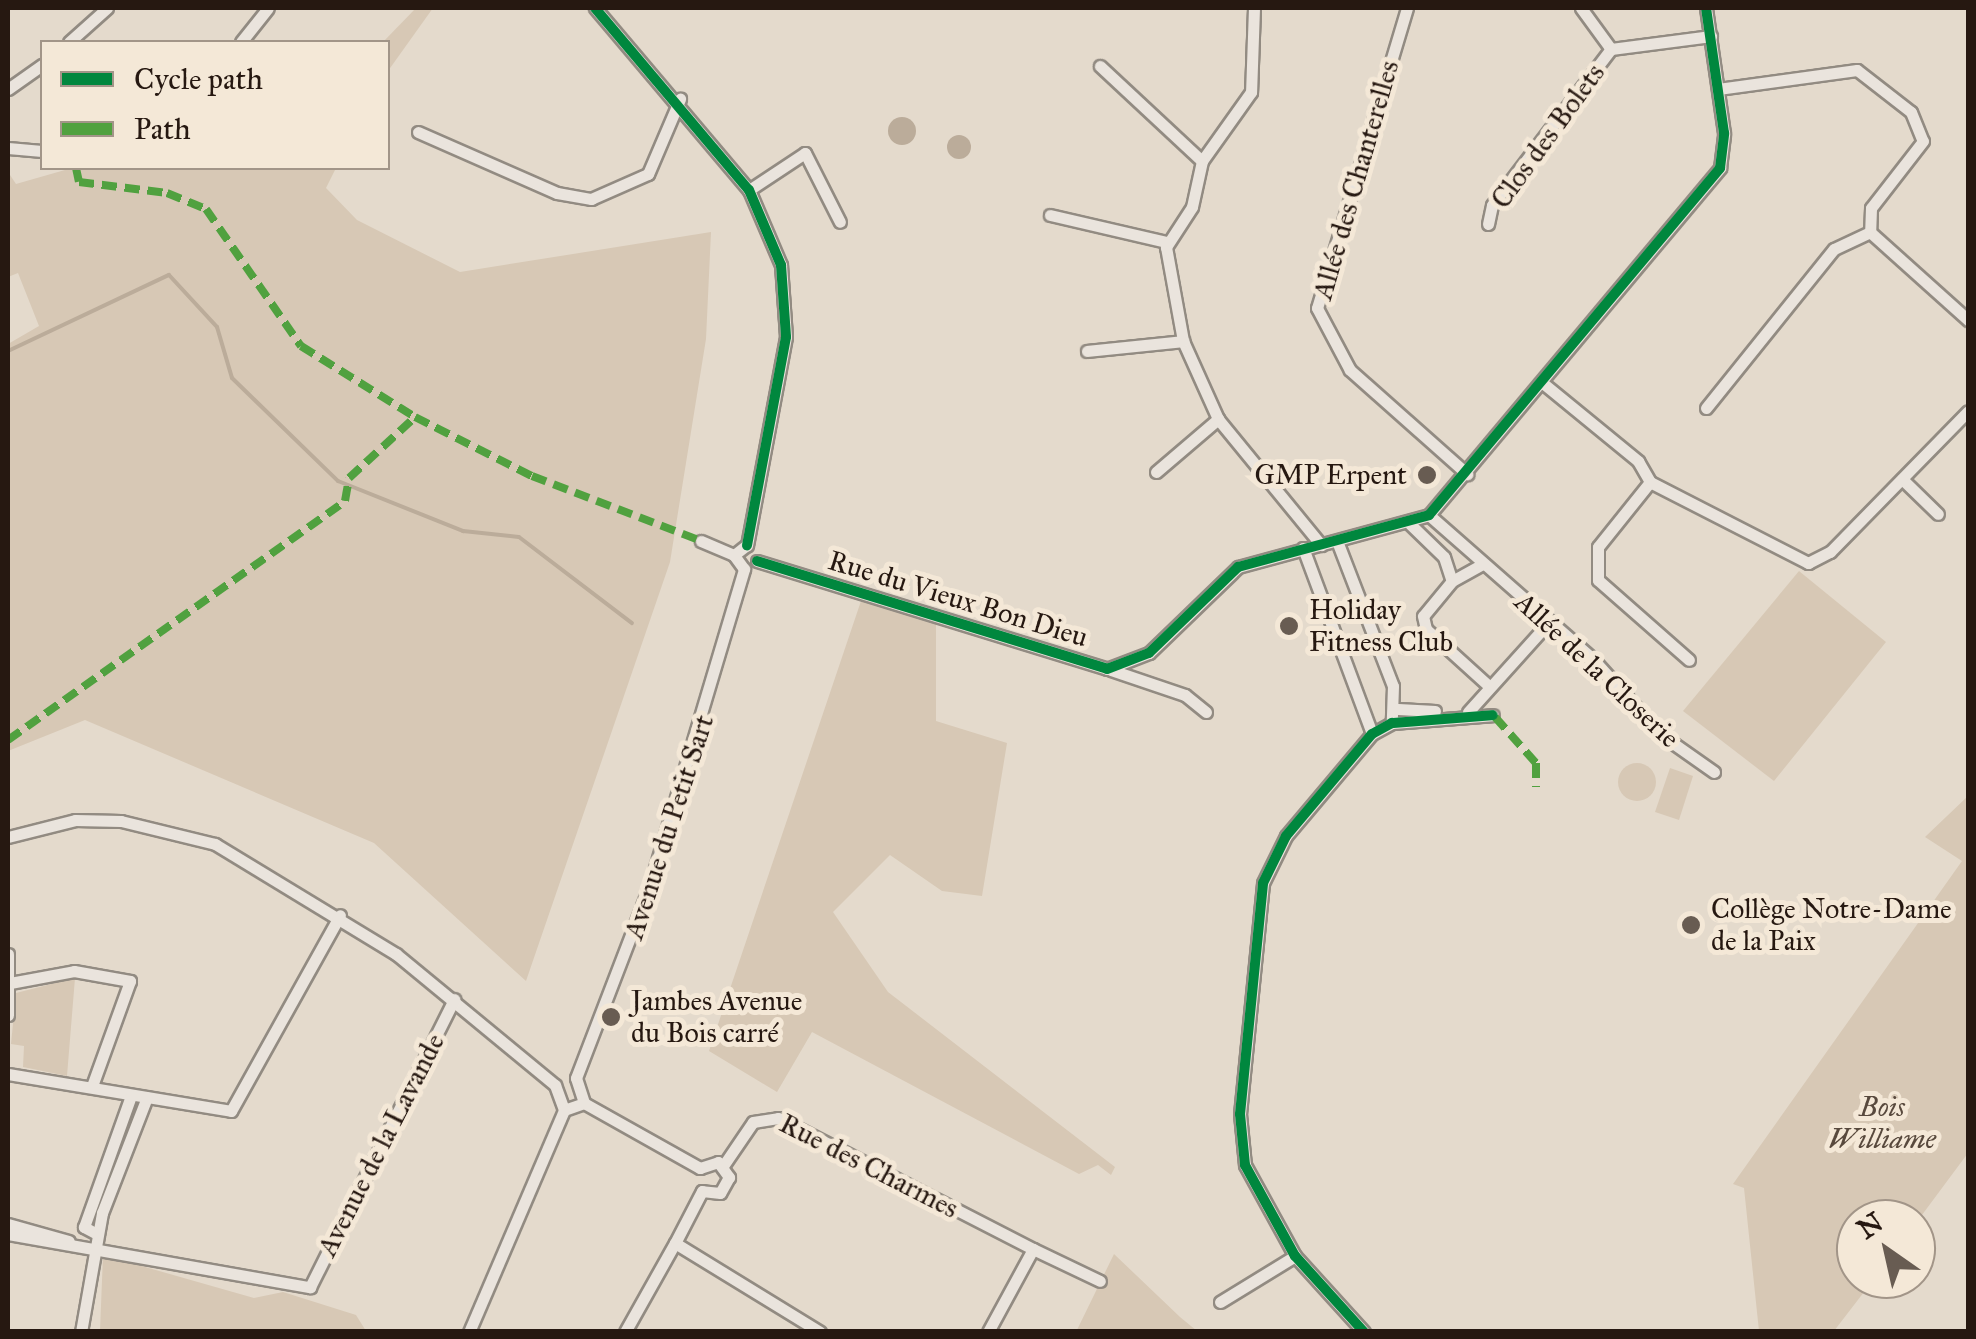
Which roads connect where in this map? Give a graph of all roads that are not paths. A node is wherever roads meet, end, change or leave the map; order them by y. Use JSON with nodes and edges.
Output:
{"nodes":[{"id":1,"x":106,"y":8,"type":"edge"},
{"id":2,"x":268,"y":8,"type":"edge"},
{"id":3,"x":595,"y":8,"type":"edge"},
{"id":4,"x":1254,"y":8,"type":"edge"},
{"id":5,"x":1407,"y":8,"type":"edge"},
{"id":6,"x":1581,"y":8,"type":"edge"},
{"id":7,"x":1706,"y":8,"type":"edge"},
{"id":8,"x":1711,"y":36,"type":"junction"},
{"id":9,"x":71,"y":40,"type":"edge"},
{"id":10,"x":243,"y":40,"type":"edge"},
{"id":11,"x":1611,"y":49,"type":"junction"},
{"id":12,"x":40,"y":66,"type":"edge"},
{"id":13,"x":1100,"y":66,"type":"dead end"},
{"id":14,"x":8,"y":88,"type":"edge"},
{"id":15,"x":1718,"y":88,"type":"junction"},
{"id":16,"x":680,"y":98,"type":"junction"},
{"id":17,"x":418,"y":132,"type":"dead end"},
{"id":18,"x":8,"y":148,"type":"edge"},
{"id":19,"x":40,"y":151,"type":"edge"},
{"id":20,"x":1202,"y":161,"type":"junction"},
{"id":21,"x":749,"y":190,"type":"junction"},
{"id":22,"x":1050,"y":216,"type":"dead end"},
{"id":23,"x":840,"y":222,"type":"dead end"},
{"id":24,"x":1488,"y":224,"type":"dead end"},
{"id":25,"x":1870,"y":232,"type":"junction"},
{"id":26,"x":1166,"y":242,"type":"junction"},
{"id":27,"x":1968,"y":320,"type":"edge"},
{"id":28,"x":1183,"y":341,"type":"junction"},
{"id":29,"x":1087,"y":351,"type":"dead end"},
{"id":30,"x":1544,"y":384,"type":"junction"},
{"id":31,"x":1706,"y":408,"type":"dead end"},
{"id":32,"x":1968,"y":411,"type":"edge"},
{"id":33,"x":1218,"y":419,"type":"junction"},
{"id":34,"x":1156,"y":472,"type":"dead end"},
{"id":35,"x":1467,"y":474,"type":"junction"},
{"id":36,"x":1902,"y":479,"type":"junction"},
{"id":37,"x":1650,"y":482,"type":"junction"},
{"id":38,"x":1938,"y":514,"type":"dead end"},
{"id":39,"x":1429,"y":515,"type":"junction"},
{"id":40,"x":1410,"y":524,"type":"junction"},
{"id":41,"x":1337,"y":541,"type":"junction"},
{"id":42,"x":701,"y":542,"type":"dead end"},
{"id":43,"x":1321,"y":545,"type":"junction"},
{"id":44,"x":747,"y":546,"type":"junction"},
{"id":45,"x":1303,"y":548,"type":"junction"},
{"id":46,"x":734,"y":555,"type":"junction"},
{"id":47,"x":757,"y":560,"type":"junction"},
{"id":48,"x":1483,"y":564,"type":"junction"},
{"id":49,"x":744,"y":569,"type":"junction"},
{"id":50,"x":1452,"y":581,"type":"junction"},
{"id":51,"x":1549,"y":622,"type":"junction"},
{"id":52,"x":1688,"y":660,"type":"dead end"},
{"id":53,"x":1107,"y":668,"type":"junction"},
{"id":54,"x":1490,"y":687,"type":"junction"},
{"id":55,"x":1478,"y":702,"type":"junction"},
{"id":56,"x":1398,"y":709,"type":"junction"},
{"id":57,"x":1206,"y":712,"type":"dead end"},
{"id":58,"x":1468,"y":712,"type":"junction"},
{"id":59,"x":1492,"y":715,"type":"dead end"},
{"id":60,"x":1392,"y":723,"type":"junction"},
{"id":61,"x":1372,"y":734,"type":"junction"},
{"id":62,"x":1714,"y":772,"type":"dead end"},
{"id":63,"x":8,"y":837,"type":"edge"},
{"id":64,"x":340,"y":916,"type":"junction"},
{"id":65,"x":8,"y":954,"type":"edge"},
{"id":66,"x":10,"y":984,"type":"edge"},
{"id":67,"x":454,"y":998,"type":"junction"},
{"id":68,"x":8,"y":1015,"type":"edge"},
{"id":69,"x":8,"y":1074,"type":"edge"},
{"id":70,"x":576,"y":1078,"type":"junction"},
{"id":71,"x":555,"y":1085,"type":"junction"},
{"id":72,"x":92,"y":1086,"type":"junction"},
{"id":73,"x":131,"y":1096,"type":"junction"},
{"id":74,"x":147,"y":1097,"type":"junction"},
{"id":75,"x":584,"y":1103,"type":"junction"},
{"id":76,"x":564,"y":1110,"type":"junction"},
{"id":77,"x":723,"y":1166,"type":"junction"},
{"id":78,"x":700,"y":1168,"type":"junction"},
{"id":79,"x":702,"y":1191,"type":"junction"},
{"id":80,"x":8,"y":1224,"type":"edge"},
{"id":81,"x":8,"y":1234,"type":"edge"},
{"id":82,"x":96,"y":1240,"type":"junction"},
{"id":83,"x":69,"y":1241,"type":"junction"},
{"id":84,"x":675,"y":1243,"type":"junction"},
{"id":85,"x":1033,"y":1249,"type":"junction"},
{"id":86,"x":1295,"y":1256,"type":"junction"},
{"id":87,"x":1100,"y":1281,"type":"dead end"},
{"id":88,"x":1220,"y":1302,"type":"dead end"},
{"id":89,"x":81,"y":1332,"type":"edge"},
{"id":90,"x":468,"y":1332,"type":"edge"},
{"id":91,"x":625,"y":1332,"type":"edge"},
{"id":92,"x":820,"y":1332,"type":"edge"},
{"id":93,"x":988,"y":1332,"type":"edge"},
{"id":94,"x":1364,"y":1332,"type":"edge"}],
"edges":[{"from":1,"to":9,"type":"street"},
{"from":2,"to":10,"type":"street"},
{"from":3,"to":16,"type":"street"},
{"from":4,"to":20,"type":"street"},
{"from":5,"to":35,"type":"street","name":"Allée des Chanterelles"},
{"from":6,"to":11,"type":"street"},
{"from":7,"to":8,"type":"street"},
{"from":8,"to":11,"type":"street"},
{"from":8,"to":15,"type":"street"},
{"from":11,"to":24,"type":"street","name":"Clos des Bolets"},
{"from":12,"to":14,"type":"street"},
{"from":13,"to":20,"type":"street"},
{"from":15,"to":25,"type":"street"},
{"from":15,"to":30,"type":"street"},
{"from":16,"to":17,"type":"street"},
{"from":16,"to":21,"type":"street"},
{"from":18,"to":19,"type":"street"},
{"from":20,"to":26,"type":"street"},
{"from":21,"to":23,"type":"street"},
{"from":21,"to":44,"type":"street"},
{"from":22,"to":26,"type":"street"},
{"from":25,"to":27,"type":"street"},
{"from":25,"to":31,"type":"street"},
{"from":26,"to":28,"type":"street"},
{"from":28,"to":29,"type":"street"},
{"from":28,"to":33,"type":"street"},
{"from":30,"to":35,"type":"street"},
{"from":30,"to":37,"type":"street"},
{"from":32,"to":36,"type":"street"},
{"from":33,"to":34,"type":"street"},
{"from":33,"to":43,"type":"street"},
{"from":35,"to":39,"type":"street"},
{"from":36,"to":37,"type":"street"},
{"from":36,"to":38,"type":"street"},
{"from":37,"to":52,"type":"street"},
{"from":39,"to":40,"type":"street"},
{"from":39,"to":48,"type":"street","name":"Allée de la Closerie"},
{"from":40,"to":41,"type":"street"},
{"from":40,"to":50,"type":"street"},
{"from":41,"to":43,"type":"street","name":"Rue du Vieux Bon Dieu"},
{"from":41,"to":56,"type":"street"},
{"from":42,"to":46,"type":"street"},
{"from":43,"to":45,"type":"street","name":"Rue du Vieux Bon Dieu"},
{"from":44,"to":46,"type":"street"},
{"from":44,"to":47,"type":"street"},
{"from":45,"to":53,"type":"street","name":"Rue du Vieux Bon Dieu"},
{"from":45,"to":61,"type":"street"},
{"from":46,"to":49,"type":"street"},
{"from":47,"to":49,"type":"street"},
{"from":47,"to":53,"type":"street","name":"Rue du Vieux Bon Dieu"},
{"from":48,"to":50,"type":"street"},
{"from":48,"to":51,"type":"street","name":"Allée de la Closerie"},
{"from":49,"to":70,"type":"street","name":"Avenue du Petit Sart"},
{"from":50,"to":54,"type":"street"},
{"from":51,"to":54,"type":"street"},
{"from":51,"to":62,"type":"street","name":"Allée de la Closerie"},
{"from":53,"to":57,"type":"street"},
{"from":54,"to":55,"type":"street"},
{"from":55,"to":56,"type":"street"},
{"from":55,"to":58,"type":"street"},
{"from":56,"to":60,"type":"street"},
{"from":58,"to":59,"type":"street"},
{"from":58,"to":60,"type":"street"},
{"from":60,"to":61,"type":"street"},
{"from":61,"to":86,"type":"street"},
{"from":63,"to":64,"type":"street"},
{"from":64,"to":67,"type":"street"},
{"from":64,"to":74,"type":"street"},
{"from":65,"to":66,"type":"street"},
{"from":66,"to":68,"type":"street"},
{"from":66,"to":72,"type":"street"},
{"from":67,"to":71,"type":"street"},
{"from":67,"to":82,"type":"street","name":"Avenue de la Lavande"},
{"from":69,"to":72,"type":"street"},
{"from":70,"to":71,"type":"street"},
{"from":70,"to":75,"type":"street"},
{"from":71,"to":76,"type":"street"},
{"from":72,"to":73,"type":"street"},
{"from":73,"to":74,"type":"street"},
{"from":73,"to":82,"type":"street"},
{"from":74,"to":82,"type":"street"},
{"from":75,"to":76,"type":"street"},
{"from":75,"to":78,"type":"street"},
{"from":76,"to":90,"type":"street"},
{"from":77,"to":78,"type":"street"},
{"from":77,"to":79,"type":"street","name":"Rue des Charmes"},
{"from":77,"to":85,"type":"street","name":"Rue des Charmes"},
{"from":78,"to":79,"type":"street"},
{"from":79,"to":84,"type":"street"},
{"from":80,"to":83,"type":"street","name":"Avenue de la Lavande"},
{"from":81,"to":83,"type":"street","name":"Avenue de la Lavande"},
{"from":82,"to":83,"type":"street","name":"Avenue de la Lavande"},
{"from":82,"to":89,"type":"street"},
{"from":84,"to":91,"type":"street"},
{"from":84,"to":92,"type":"street"},
{"from":85,"to":87,"type":"street","name":"Rue des Charmes"},
{"from":85,"to":93,"type":"street"},
{"from":86,"to":88,"type":"street"},
{"from":86,"to":94,"type":"street"}]}
